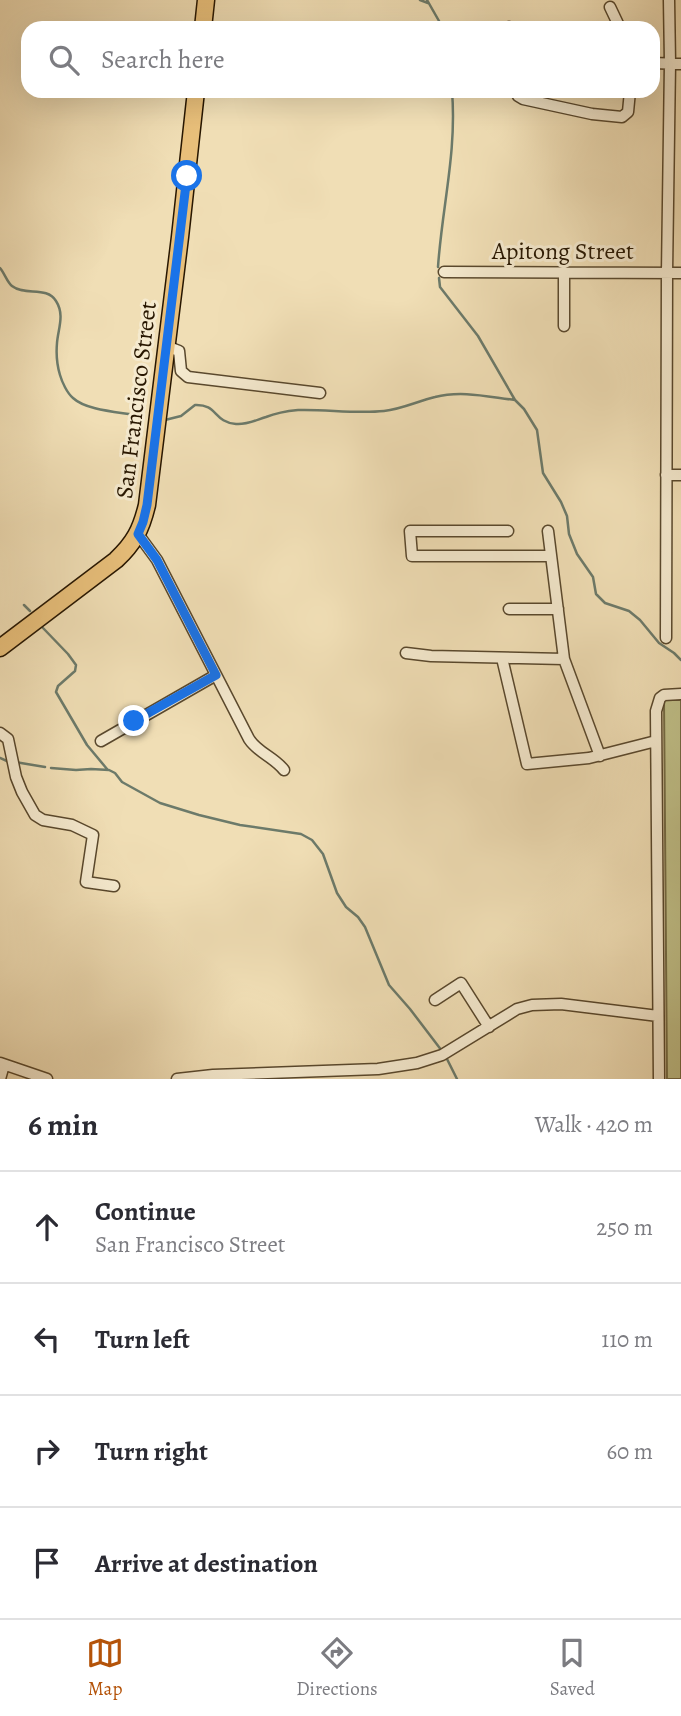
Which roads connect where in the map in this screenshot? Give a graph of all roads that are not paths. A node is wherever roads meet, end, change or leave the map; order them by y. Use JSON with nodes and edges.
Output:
{"nodes":[{"id":1,"x":206,"y":0,"type":"edge"},
{"id":2,"x":669,"y":0,"type":"edge"},
{"id":3,"x":610,"y":7,"type":"dead end"},
{"id":4,"x":204,"y":21,"type":"edge"},
{"id":5,"x":617,"y":21,"type":"edge"},
{"id":6,"x":676,"y":64,"type":"edge"},
{"id":7,"x":195,"y":98,"type":"edge"},
{"id":8,"x":521,"y":98,"type":"edge"},
{"id":9,"x":629,"y":98,"type":"edge"},
{"id":10,"x":444,"y":272,"type":"dead end"},
{"id":11,"x":564,"y":272,"type":"junction"},
{"id":12,"x":667,"y":273,"type":"junction"},
{"id":13,"x":681,"y":273,"type":"edge"},
{"id":14,"x":564,"y":326,"type":"dead end"},
{"id":15,"x":166,"y":346,"type":"junction"},
{"id":16,"x":320,"y":393,"type":"dead end"},
{"id":17,"x":666,"y":475,"type":"junction"},
{"id":18,"x":681,"y":475,"type":"edge"},
{"id":19,"x":508,"y":531,"type":"dead end"},
{"id":20,"x":548,"y":531,"type":"dead end"},
{"id":21,"x":138,"y":534,"type":"junction"},
{"id":22,"x":551,"y":555,"type":"junction"},
{"id":23,"x":509,"y":609,"type":"dead end"},
{"id":24,"x":558,"y":609,"type":"junction"},
{"id":25,"x":666,"y":638,"type":"dead end"},
{"id":26,"x":0,"y":648,"type":"edge"},
{"id":27,"x":406,"y":653,"type":"dead end"},
{"id":28,"x":502,"y":658,"type":"junction"},
{"id":29,"x":564,"y":659,"type":"junction"},
{"id":30,"x":216,"y":675,"type":"junction"},
{"id":31,"x":681,"y":694,"type":"edge"},
{"id":32,"x":0,"y":733,"type":"edge"},
{"id":33,"x":101,"y":741,"type":"dead end"},
{"id":34,"x":656,"y":741,"type":"junction"},
{"id":35,"x":600,"y":756,"type":"junction"},
{"id":36,"x":284,"y":770,"type":"dead end"},
{"id":37,"x":114,"y":886,"type":"dead end"},
{"id":38,"x":435,"y":1000,"type":"dead end"},
{"id":39,"x":658,"y":1016,"type":"junction"},
{"id":40,"x":489,"y":1027,"type":"junction"},
{"id":41,"x":2,"y":1064,"type":"edge"},
{"id":42,"x":0,"y":1079,"type":"edge"},
{"id":43,"x":47,"y":1079,"type":"edge"},
{"id":44,"x":177,"y":1079,"type":"edge"},
{"id":45,"x":659,"y":1079,"type":"edge"}],
"edges":[{"from":1,"to":4,"type":"main road"},
{"from":2,"to":6,"type":"street"},
{"from":3,"to":5,"type":"street"},
{"from":6,"to":12,"type":"street"},
{"from":7,"to":15,"type":"main road","name":"San Francisco Street"},
{"from":8,"to":9,"type":"street"},
{"from":10,"to":11,"type":"street","name":"Apitong Street"},
{"from":11,"to":12,"type":"street","name":"Apitong Street"},
{"from":11,"to":14,"type":"street"},
{"from":12,"to":13,"type":"street","name":"Apitong Street"},
{"from":12,"to":17,"type":"street"},
{"from":15,"to":16,"type":"street"},
{"from":15,"to":21,"type":"main road","name":"San Francisco Street"},
{"from":17,"to":18,"type":"street"},
{"from":17,"to":25,"type":"street"},
{"from":19,"to":22,"type":"street"},
{"from":20,"to":22,"type":"street"},
{"from":21,"to":26,"type":"main road","name":"San Francisco Street"},
{"from":21,"to":30,"type":"street"},
{"from":22,"to":24,"type":"street"},
{"from":23,"to":24,"type":"street"},
{"from":24,"to":29,"type":"street"},
{"from":27,"to":28,"type":"street"},
{"from":28,"to":29,"type":"street"},
{"from":28,"to":35,"type":"street"},
{"from":29,"to":35,"type":"street"},
{"from":30,"to":33,"type":"street"},
{"from":30,"to":36,"type":"street"},
{"from":31,"to":34,"type":"street"},
{"from":32,"to":37,"type":"street"},
{"from":34,"to":35,"type":"street"},
{"from":34,"to":39,"type":"street"},
{"from":38,"to":40,"type":"street"},
{"from":39,"to":40,"type":"street"},
{"from":39,"to":45,"type":"street"},
{"from":40,"to":44,"type":"street"},
{"from":41,"to":42,"type":"street"},
{"from":41,"to":43,"type":"street"}]}
